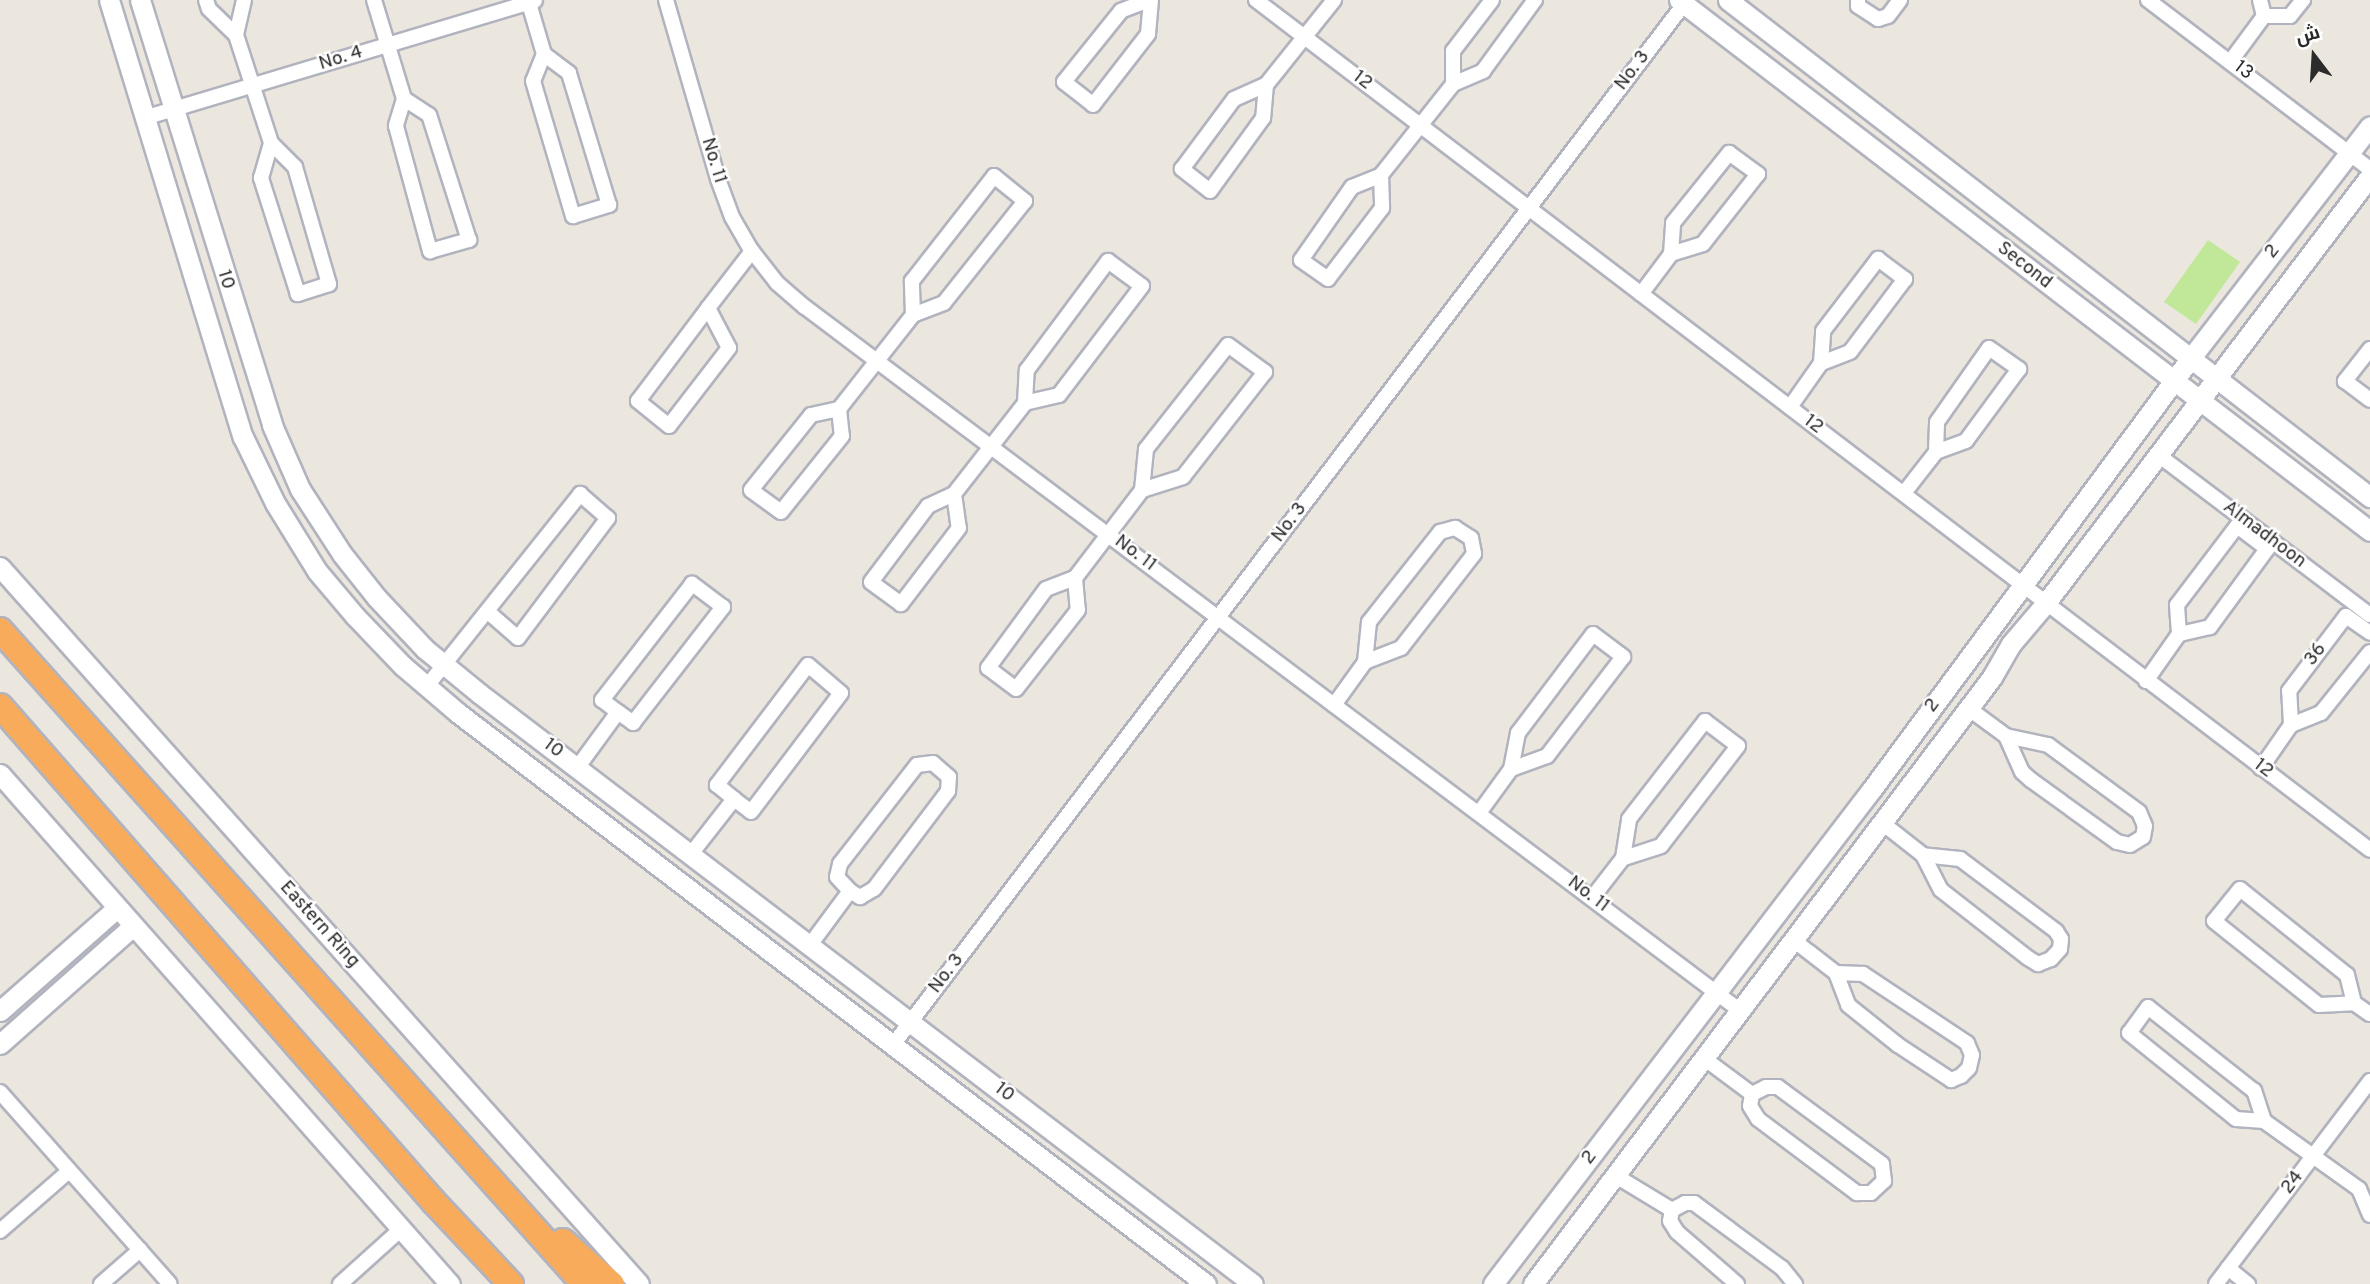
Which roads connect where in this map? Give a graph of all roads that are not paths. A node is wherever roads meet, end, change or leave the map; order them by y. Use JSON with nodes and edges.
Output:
{"nodes":[{"id":1,"x":108,"y":0,"type":"edge"},
{"id":2,"x":140,"y":0,"type":"edge"},
{"id":3,"x":206,"y":0,"type":"edge"},
{"id":4,"x":244,"y":0,"type":"edge"},
{"id":5,"x":374,"y":0,"type":"edge"},
{"id":6,"x":666,"y":0,"type":"edge"},
{"id":7,"x":1150,"y":0,"type":"edge"},
{"id":8,"x":1256,"y":0,"type":"edge"},
{"id":9,"x":1334,"y":0,"type":"edge"},
{"id":10,"x":1492,"y":0,"type":"edge"},
{"id":11,"x":1535,"y":0,"type":"edge"},
{"id":12,"x":1728,"y":0,"type":"edge"},
{"id":13,"x":1858,"y":0,"type":"edge"},
{"id":14,"x":1900,"y":0,"type":"edge"},
{"id":15,"x":2148,"y":0,"type":"edge"},
{"id":16,"x":2260,"y":0,"type":"edge"},
{"id":17,"x":2303,"y":0,"type":"edge"},
{"id":18,"x":531,"y":1,"type":"edge"},
{"id":19,"x":1683,"y":1,"type":"edge"},
{"id":20,"x":2264,"y":16,"type":"junction"},
{"id":21,"x":236,"y":36,"type":"junction"},
{"id":22,"x":1305,"y":38,"type":"junction"},
{"id":23,"x":388,"y":45,"type":"junction"},
{"id":24,"x":544,"y":54,"type":"junction"},
{"id":25,"x":2230,"y":62,"type":"junction"},
{"id":26,"x":1453,"y":84,"type":"junction"},
{"id":27,"x":1266,"y":85,"type":"junction"},
{"id":28,"x":252,"y":86,"type":"junction"},
{"id":29,"x":404,"y":99,"type":"junction"},
{"id":30,"x":173,"y":110,"type":"junction"},
{"id":31,"x":145,"y":118,"type":"junction"},
{"id":32,"x":1420,"y":126,"type":"junction"},
{"id":33,"x":2370,"y":126,"type":"edge"},
{"id":34,"x":271,"y":143,"type":"junction"},
{"id":35,"x":2350,"y":153,"type":"junction"},
{"id":36,"x":2370,"y":169,"type":"edge"},
{"id":37,"x":1381,"y":175,"type":"junction"},
{"id":38,"x":2370,"y":176,"type":"edge"},
{"id":39,"x":1529,"y":209,"type":"junction"},
{"id":40,"x":752,"y":251,"type":"junction"},
{"id":41,"x":1671,"y":254,"type":"junction"},
{"id":42,"x":1641,"y":294,"type":"junction"},
{"id":43,"x":708,"y":309,"type":"junction"},
{"id":44,"x":914,"y":315,"type":"junction"},
{"id":45,"x":2370,"y":349,"type":"edge"},
{"id":46,"x":2190,"y":359,"type":"junction"},
{"id":47,"x":876,"y":361,"type":"junction"},
{"id":48,"x":1821,"y":363,"type":"junction"},
{"id":49,"x":2214,"y":379,"type":"junction"},
{"id":50,"x":2175,"y":382,"type":"junction"},
{"id":51,"x":2197,"y":400,"type":"junction"},
{"id":52,"x":2370,"y":400,"type":"edge"},
{"id":53,"x":1025,"y":403,"type":"junction"},
{"id":54,"x":1790,"y":407,"type":"junction"},
{"id":55,"x":839,"y":409,"type":"junction"},
{"id":56,"x":991,"y":447,"type":"junction"},
{"id":57,"x":1936,"y":452,"type":"junction"},
{"id":58,"x":2157,"y":454,"type":"junction"},
{"id":59,"x":1142,"y":491,"type":"junction"},
{"id":60,"x":954,"y":494,"type":"junction"},
{"id":61,"x":1904,"y":494,"type":"junction"},
{"id":62,"x":2370,"y":497,"type":"edge"},
{"id":63,"x":2370,"y":531,"type":"edge"},
{"id":64,"x":1108,"y":534,"type":"junction"},
{"id":65,"x":0,"y":567,"type":"edge"},
{"id":66,"x":1075,"y":578,"type":"junction"},
{"id":67,"x":2025,"y":585,"type":"junction"},
{"id":68,"x":2045,"y":604,"type":"junction"},
{"id":69,"x":488,"y":612,"type":"junction"},
{"id":70,"x":2370,"y":615,"type":"edge"},
{"id":71,"x":1219,"y":617,"type":"junction"},
{"id":72,"x":0,"y":630,"type":"edge"},
{"id":73,"x":2370,"y":633,"type":"edge"},
{"id":74,"x":2179,"y":634,"type":"junction"},
{"id":75,"x":2370,"y":652,"type":"edge"},
{"id":76,"x":1365,"y":662,"type":"junction"},
{"id":77,"x":445,"y":665,"type":"junction"},
{"id":78,"x":2147,"y":681,"type":"junction"},
{"id":79,"x":427,"y":687,"type":"junction"},
{"id":80,"x":1335,"y":705,"type":"junction"},
{"id":81,"x":0,"y":706,"type":"edge"},
{"id":82,"x":1968,"y":708,"type":"junction"},
{"id":83,"x":618,"y":712,"type":"junction"},
{"id":84,"x":2291,"y":725,"type":"junction"},
{"id":85,"x":2006,"y":736,"type":"junction"},
{"id":86,"x":577,"y":768,"type":"junction"},
{"id":87,"x":2261,"y":768,"type":"junction"},
{"id":88,"x":1511,"y":769,"type":"junction"},
{"id":89,"x":0,"y":774,"type":"edge"},
{"id":90,"x":734,"y":799,"type":"junction"},
{"id":91,"x":1479,"y":813,"type":"junction"},
{"id":92,"x":1881,"y":822,"type":"junction"},
{"id":93,"x":2370,"y":850,"type":"edge"},
{"id":94,"x":691,"y":854,"type":"junction"},
{"id":95,"x":1923,"y":855,"type":"junction"},
{"id":96,"x":1623,"y":858,"type":"junction"},
{"id":97,"x":850,"y":891,"type":"junction"},
{"id":98,"x":1592,"y":898,"type":"junction"},
{"id":99,"x":117,"y":908,"type":"junction"},
{"id":100,"x":132,"y":926,"type":"junction"},
{"id":101,"x":1792,"y":939,"type":"junction"},
{"id":102,"x":810,"y":945,"type":"junction"},
{"id":103,"x":1836,"y":973,"type":"junction"},
{"id":104,"x":1717,"y":992,"type":"junction"},
{"id":105,"x":2354,"y":1003,"type":"junction"},
{"id":106,"x":1738,"y":1009,"type":"junction"},
{"id":107,"x":0,"y":1011,"type":"edge"},
{"id":108,"x":2370,"y":1014,"type":"edge"},
{"id":109,"x":911,"y":1022,"type":"junction"},
{"id":110,"x":0,"y":1044,"type":"edge"},
{"id":111,"x":894,"y":1045,"type":"junction"},
{"id":112,"x":1705,"y":1059,"type":"junction"},
{"id":113,"x":2370,"y":1081,"type":"edge"},
{"id":114,"x":0,"y":1092,"type":"edge"},
{"id":115,"x":1752,"y":1094,"type":"junction"},
{"id":116,"x":2264,"y":1121,"type":"junction"},
{"id":117,"x":2313,"y":1156,"type":"junction"},
{"id":118,"x":69,"y":1171,"type":"junction"},
{"id":119,"x":486,"y":1173,"type":"junction"},
{"id":120,"x":1616,"y":1176,"type":"junction"},
{"id":121,"x":2365,"y":1189,"type":"edge"},
{"id":122,"x":433,"y":1200,"type":"junction"},
{"id":123,"x":1672,"y":1210,"type":"junction"},
{"id":124,"x":2370,"y":1215,"type":"edge"},
{"id":125,"x":401,"y":1229,"type":"junction"},
{"id":126,"x":0,"y":1231,"type":"edge"},
{"id":127,"x":140,"y":1251,"type":"junction"},
{"id":128,"x":2228,"y":1268,"type":"junction"},
{"id":129,"x":102,"y":1284,"type":"edge"},
{"id":130,"x":170,"y":1284,"type":"edge"},
{"id":131,"x":341,"y":1284,"type":"edge"},
{"id":132,"x":450,"y":1284,"type":"edge"},
{"id":133,"x":490,"y":1284,"type":"edge"},
{"id":134,"x":511,"y":1284,"type":"edge"},
{"id":135,"x":584,"y":1284,"type":"edge"},
{"id":136,"x":612,"y":1284,"type":"edge"},
{"id":137,"x":639,"y":1284,"type":"edge"},
{"id":138,"x":1206,"y":1284,"type":"edge"},
{"id":139,"x":1253,"y":1284,"type":"edge"},
{"id":140,"x":1493,"y":1284,"type":"edge"},
{"id":141,"x":1533,"y":1284,"type":"edge"},
{"id":142,"x":1737,"y":1284,"type":"edge"},
{"id":143,"x":1795,"y":1284,"type":"edge"},
{"id":144,"x":2216,"y":1284,"type":"edge"},
{"id":145,"x":2248,"y":1284,"type":"edge"}],
"edges":[{"from":1,"to":31,"type":"street","name":"10"},
{"from":2,"to":30,"type":"street","name":"10"},
{"from":3,"to":21,"type":"street"},
{"from":4,"to":21,"type":"street"},
{"from":5,"to":23,"type":"street"},
{"from":6,"to":40,"type":"street","name":"No. 11"},
{"from":7,"to":7,"type":"street"},
{"from":8,"to":22,"type":"street","name":"12"},
{"from":9,"to":22,"type":"street"},
{"from":10,"to":26,"type":"street"},
{"from":11,"to":26,"type":"street"},
{"from":12,"to":46,"type":"street","name":"Second"},
{"from":13,"to":14,"type":"street"},
{"from":15,"to":25,"type":"street","name":"13"},
{"from":16,"to":20,"type":"street"},
{"from":17,"to":20,"type":"street"},
{"from":18,"to":23,"type":"street","name":"No. 4"},
{"from":18,"to":24,"type":"street"},
{"from":19,"to":39,"type":"street","name":"No. 3"},
{"from":19,"to":50,"type":"street","name":"Second"},
{"from":20,"to":25,"type":"street"},
{"from":21,"to":28,"type":"street"},
{"from":22,"to":27,"type":"street"},
{"from":22,"to":32,"type":"street","name":"12"},
{"from":23,"to":28,"type":"street","name":"No. 4"},
{"from":23,"to":29,"type":"street"},
{"from":24,"to":24,"type":"street"},
{"from":25,"to":35,"type":"street","name":"13"},
{"from":26,"to":32,"type":"street"},
{"from":27,"to":27,"type":"street"},
{"from":28,"to":30,"type":"street","name":"No. 4"},
{"from":28,"to":34,"type":"street"},
{"from":29,"to":29,"type":"street"},
{"from":30,"to":31,"type":"street","name":"No. 4"},
{"from":30,"to":77,"type":"street","name":"10"},
{"from":31,"to":79,"type":"street","name":"10"},
{"from":32,"to":37,"type":"street"},
{"from":32,"to":39,"type":"street","name":"12"},
{"from":33,"to":35,"type":"street","name":"2"},
{"from":34,"to":34,"type":"street"},
{"from":35,"to":36,"type":"street","name":"13"},
{"from":35,"to":46,"type":"street","name":"2"},
{"from":37,"to":37,"type":"street"},
{"from":38,"to":49,"type":"street","name":"2"},
{"from":39,"to":42,"type":"street","name":"12"},
{"from":39,"to":71,"type":"street","name":"No. 3"},
{"from":40,"to":43,"type":"street"},
{"from":40,"to":47,"type":"street","name":"No. 11"},
{"from":41,"to":41,"type":"street"},
{"from":41,"to":42,"type":"street"},
{"from":42,"to":54,"type":"street","name":"12"},
{"from":43,"to":43,"type":"street"},
{"from":44,"to":44,"type":"street"},
{"from":44,"to":47,"type":"street"},
{"from":45,"to":52,"type":"street"},
{"from":46,"to":49,"type":"street","name":"Second"},
{"from":46,"to":50,"type":"street","name":"2"},
{"from":47,"to":55,"type":"street"},
{"from":47,"to":56,"type":"street","name":"No. 11"},
{"from":48,"to":48,"type":"street"},
{"from":48,"to":54,"type":"street"},
{"from":49,"to":51,"type":"street","name":"2"},
{"from":49,"to":62,"type":"street","name":"Second"},
{"from":50,"to":51,"type":"street","name":"Second"},
{"from":50,"to":67,"type":"street","name":"2"},
{"from":51,"to":58,"type":"street","name":"2"},
{"from":51,"to":63,"type":"street","name":"Second"},
{"from":53,"to":53,"type":"street"},
{"from":53,"to":56,"type":"street"},
{"from":54,"to":61,"type":"street","name":"12"},
{"from":55,"to":55,"type":"street"},
{"from":56,"to":60,"type":"street"},
{"from":56,"to":64,"type":"street","name":"No. 11"},
{"from":57,"to":57,"type":"street"},
{"from":57,"to":61,"type":"street"},
{"from":58,"to":68,"type":"street","name":"2"},
{"from":58,"to":70,"type":"street","name":"Almadhoon"},
{"from":59,"to":59,"type":"street"},
{"from":59,"to":64,"type":"street"},
{"from":60,"to":60,"type":"street"},
{"from":61,"to":67,"type":"street","name":"12"},
{"from":64,"to":66,"type":"street"},
{"from":64,"to":71,"type":"street","name":"No. 11"},
{"from":65,"to":137,"type":"street","name":"Eastern Ring"},
{"from":66,"to":66,"type":"street"},
{"from":67,"to":68,"type":"street","name":"12"},
{"from":67,"to":104,"type":"street","name":"2"},
{"from":68,"to":78,"type":"street","name":"12"},
{"from":68,"to":82,"type":"street","name":"2"},
{"from":69,"to":69,"type":"street"},
{"from":69,"to":77,"type":"street"},
{"from":71,"to":80,"type":"street","name":"No. 11"},
{"from":71,"to":109,"type":"street","name":"No. 3"},
{"from":72,"to":119,"type":"highway"},
{"from":73,"to":84,"type":"street","name":"36"},
{"from":74,"to":74,"type":"street"},
{"from":74,"to":78,"type":"street"},
{"from":75,"to":84,"type":"street","name":"36"},
{"from":76,"to":76,"type":"street"},
{"from":76,"to":80,"type":"street"},
{"from":77,"to":79,"type":"street"},
{"from":77,"to":86,"type":"street","name":"10"},
{"from":78,"to":87,"type":"street","name":"12"},
{"from":79,"to":111,"type":"street","name":"10"},
{"from":80,"to":91,"type":"street","name":"No. 11"},
{"from":81,"to":122,"type":"highway"},
{"from":82,"to":85,"type":"street"},
{"from":82,"to":92,"type":"street","name":"2"},
{"from":83,"to":83,"type":"street"},
{"from":83,"to":86,"type":"street"},
{"from":84,"to":87,"type":"street"},
{"from":85,"to":85,"type":"street"},
{"from":86,"to":94,"type":"street","name":"10"},
{"from":87,"to":93,"type":"street","name":"12"},
{"from":88,"to":88,"type":"street"},
{"from":88,"to":91,"type":"street"},
{"from":89,"to":99,"type":"street"},
{"from":90,"to":90,"type":"street"},
{"from":90,"to":94,"type":"street"},
{"from":91,"to":98,"type":"street","name":"No. 11"},
{"from":92,"to":95,"type":"street"},
{"from":92,"to":101,"type":"street","name":"2"},
{"from":94,"to":102,"type":"street","name":"10"},
{"from":95,"to":95,"type":"street"},
{"from":96,"to":96,"type":"street"},
{"from":96,"to":98,"type":"street"},
{"from":97,"to":97,"type":"street"},
{"from":97,"to":102,"type":"street"},
{"from":98,"to":104,"type":"street","name":"No. 11"},
{"from":99,"to":100,"type":"street"},
{"from":99,"to":107,"type":"street"},
{"from":100,"to":110,"type":"street"},
{"from":100,"to":125,"type":"street"},
{"from":101,"to":103,"type":"street"},
{"from":101,"to":106,"type":"street","name":"2"},
{"from":102,"to":109,"type":"street","name":"10"},
{"from":103,"to":103,"type":"street"},
{"from":104,"to":106,"type":"street","name":"No. 11"},
{"from":104,"to":140,"type":"street","name":"2"},
{"from":105,"to":105,"type":"street"},
{"from":105,"to":108,"type":"street"},
{"from":106,"to":112,"type":"street","name":"2"},
{"from":109,"to":111,"type":"street","name":"No. 3"},
{"from":109,"to":139,"type":"street","name":"10"},
{"from":111,"to":138,"type":"street","name":"10"},
{"from":112,"to":115,"type":"street"},
{"from":112,"to":120,"type":"street","name":"2"},
{"from":113,"to":117,"type":"street","name":"24"},
{"from":114,"to":118,"type":"street"},
{"from":115,"to":115,"type":"street"},
{"from":116,"to":116,"type":"street"},
{"from":116,"to":117,"type":"street"},
{"from":117,"to":121,"type":"street"},
{"from":117,"to":128,"type":"street","name":"24"},
{"from":118,"to":126,"type":"street"},
{"from":118,"to":127,"type":"street"},
{"from":119,"to":135,"type":"highway"},
{"from":119,"to":136,"type":"highway"},
{"from":120,"to":123,"type":"street"},
{"from":120,"to":141,"type":"street","name":"2"},
{"from":121,"to":124,"type":"street"},
{"from":122,"to":133,"type":"highway"},
{"from":122,"to":134,"type":"highway"},
{"from":123,"to":142,"type":"street"},
{"from":123,"to":143,"type":"street"},
{"from":125,"to":131,"type":"street"},
{"from":125,"to":132,"type":"street"},
{"from":127,"to":129,"type":"street"},
{"from":127,"to":130,"type":"street"},
{"from":128,"to":144,"type":"street","name":"24"},
{"from":128,"to":145,"type":"street"}]}
